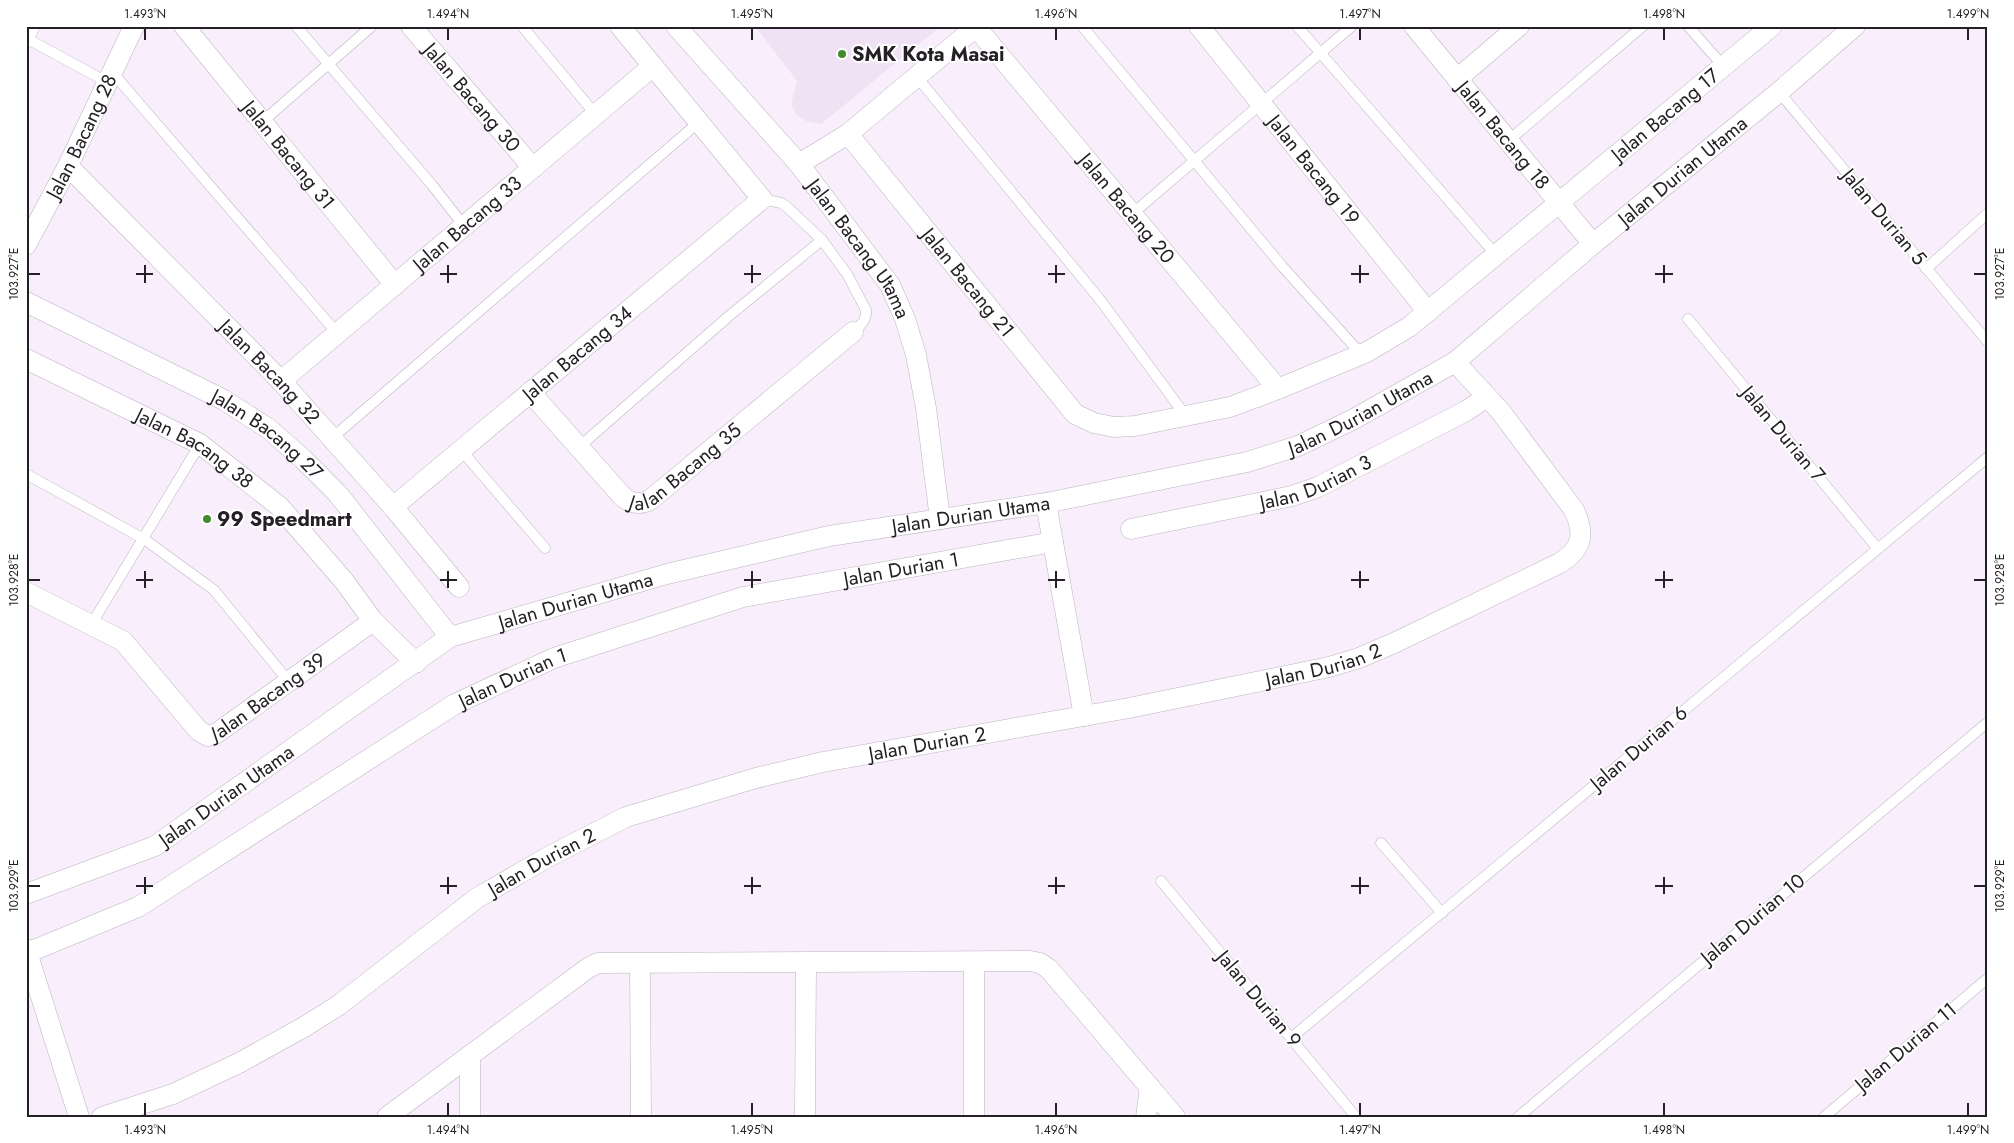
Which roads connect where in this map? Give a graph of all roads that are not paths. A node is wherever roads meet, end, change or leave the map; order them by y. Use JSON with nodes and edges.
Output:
{"nodes":[{"id":1,"x":35,"y":26,"type":"edge"},
{"id":2,"x":134,"y":26,"type":"edge"},
{"id":3,"x":184,"y":26,"type":"edge"},
{"id":4,"x":296,"y":26,"type":"edge"},
{"id":5,"x":372,"y":26,"type":"edge"},
{"id":6,"x":411,"y":26,"type":"edge"},
{"id":7,"x":522,"y":26,"type":"edge"},
{"id":8,"x":620,"y":26,"type":"edge"},
{"id":9,"x":676,"y":26,"type":"edge"},
{"id":10,"x":1082,"y":26,"type":"edge"},
{"id":11,"x":1199,"y":26,"type":"edge"},
{"id":12,"x":1297,"y":26,"type":"edge"},
{"id":13,"x":1352,"y":26,"type":"edge"},
{"id":14,"x":1414,"y":26,"type":"edge"},
{"id":15,"x":1519,"y":26,"type":"edge"},
{"id":16,"x":1643,"y":26,"type":"edge"},
{"id":17,"x":1688,"y":26,"type":"edge"},
{"id":18,"x":1772,"y":26,"type":"edge"},
{"id":19,"x":1855,"y":26,"type":"edge"},
{"id":20,"x":977,"y":27,"type":"edge"},
{"id":21,"x":27,"y":41,"type":"edge"},
{"id":22,"x":1321,"y":53,"type":"junction"},
{"id":23,"x":328,"y":64,"type":"junction"},
{"id":24,"x":653,"y":66,"type":"junction"},
{"id":25,"x":1724,"y":67,"type":"junction"},
{"id":26,"x":110,"y":77,"type":"junction"},
{"id":27,"x":917,"y":77,"type":"junction"},
{"id":28,"x":1456,"y":79,"type":"junction"},
{"id":29,"x":1779,"y":92,"type":"junction"},
{"id":30,"x":1261,"y":104,"type":"junction"},
{"id":31,"x":596,"y":115,"type":"junction"},
{"id":32,"x":262,"y":122,"type":"junction"},
{"id":33,"x":699,"y":122,"type":"junction"},
{"id":34,"x":848,"y":134,"type":"junction"},
{"id":35,"x":1508,"y":141,"type":"junction"},
{"id":36,"x":1194,"y":161,"type":"junction"},
{"id":37,"x":799,"y":164,"type":"junction"},
{"id":38,"x":68,"y":166,"type":"junction"},
{"id":39,"x":533,"y":168,"type":"junction"},
{"id":40,"x":762,"y":199,"type":"junction"},
{"id":41,"x":1560,"y":204,"type":"junction"},
{"id":42,"x":1988,"y":213,"type":"edge"},
{"id":43,"x":1132,"y":214,"type":"junction"},
{"id":44,"x":464,"y":226,"type":"junction"},
{"id":45,"x":822,"y":240,"type":"junction"},
{"id":46,"x":1593,"y":244,"type":"junction"},
{"id":47,"x":26,"y":245,"type":"edge"},
{"id":48,"x":1497,"y":256,"type":"junction"},
{"id":49,"x":1926,"y":269,"type":"junction"},
{"id":50,"x":395,"y":285,"type":"junction"},
{"id":51,"x":26,"y":302,"type":"edge"},
{"id":52,"x":1428,"y":312,"type":"junction"},
{"id":53,"x":1688,"y":319,"type":"dead end"},
{"id":54,"x":853,"y":332,"type":"joint"},
{"id":55,"x":338,"y":333,"type":"junction"},
{"id":56,"x":1988,"y":342,"type":"edge"},
{"id":57,"x":1361,"y":354,"type":"junction"},
{"id":58,"x":26,"y":359,"type":"edge"},
{"id":59,"x":1455,"y":362,"type":"junction"},
{"id":60,"x":281,"y":381,"type":"junction"},
{"id":61,"x":1278,"y":389,"type":"junction"},
{"id":62,"x":530,"y":392,"type":"junction"},
{"id":63,"x":1487,"y":397,"type":"junction"},
{"id":64,"x":1184,"y":415,"type":"junction"},
{"id":65,"x":1094,"y":423,"type":"joint"},
{"id":66,"x":332,"y":438,"type":"junction"},
{"id":67,"x":200,"y":444,"type":"junction"},
{"id":68,"x":578,"y":447,"type":"junction"},
{"id":69,"x":461,"y":450,"type":"junction"},
{"id":70,"x":1988,"y":457,"type":"edge"},
{"id":71,"x":26,"y":474,"type":"edge"},
{"id":72,"x":1046,"y":503,"type":"junction"},
{"id":73,"x":393,"y":507,"type":"junction"},
{"id":74,"x":940,"y":519,"type":"junction"},
{"id":75,"x":1131,"y":529,"type":"dead end"},
{"id":76,"x":144,"y":539,"type":"junction"},
{"id":77,"x":1053,"y":542,"type":"junction"},
{"id":78,"x":545,"y":548,"type":"dead end"},
{"id":79,"x":1878,"y":549,"type":"junction"},
{"id":80,"x":459,"y":587,"type":"dead end"},
{"id":81,"x":26,"y":592,"type":"edge"},
{"id":82,"x":373,"y":621,"type":"junction"},
{"id":83,"x":91,"y":625,"type":"junction"},
{"id":84,"x":450,"y":637,"type":"junction"},
{"id":85,"x":416,"y":663,"type":"junction"},
{"id":86,"x":289,"y":682,"type":"junction"},
{"id":87,"x":1084,"y":716,"type":"junction"},
{"id":88,"x":1988,"y":722,"type":"edge"},
{"id":89,"x":1381,"y":843,"type":"dead end"},
{"id":90,"x":1161,"y":881,"type":"dead end"},
{"id":91,"x":26,"y":894,"type":"edge"},
{"id":92,"x":1442,"y":913,"type":"junction"},
{"id":93,"x":27,"y":951,"type":"edge"},
{"id":94,"x":974,"y":962,"type":"junction"},
{"id":95,"x":640,"y":963,"type":"junction"},
{"id":96,"x":806,"y":963,"type":"junction"},
{"id":97,"x":1988,"y":978,"type":"edge"},
{"id":98,"x":1291,"y":1038,"type":"junction"},
{"id":99,"x":470,"y":1055,"type":"junction"},
{"id":100,"x":1150,"y":1087,"type":"junction"},
{"id":101,"x":79,"y":1117,"type":"edge"},
{"id":102,"x":102,"y":1117,"type":"edge"},
{"id":103,"x":387,"y":1117,"type":"edge"},
{"id":104,"x":470,"y":1117,"type":"edge"},
{"id":105,"x":641,"y":1117,"type":"edge"},
{"id":106,"x":805,"y":1117,"type":"edge"},
{"id":107,"x":974,"y":1117,"type":"edge"},
{"id":108,"x":1146,"y":1117,"type":"edge"},
{"id":109,"x":1175,"y":1117,"type":"edge"},
{"id":110,"x":1356,"y":1117,"type":"edge"},
{"id":111,"x":1518,"y":1117,"type":"edge"},
{"id":112,"x":1824,"y":1117,"type":"edge"}],
"edges":[{"from":1,"to":21,"type":"lane"},
{"from":2,"to":26,"type":"street","name":"Jalan Bacang 28"},
{"from":3,"to":32,"type":"street","name":"Jalan Bacang 31"},
{"from":4,"to":23,"type":"lane"},
{"from":5,"to":23,"type":"lane"},
{"from":6,"to":39,"type":"street","name":"Jalan Bacang 30"},
{"from":7,"to":31,"type":"lane"},
{"from":8,"to":24,"type":"street"},
{"from":9,"to":37,"type":"street","name":"Jalan Bacang Utama"},
{"from":10,"to":36,"type":"lane"},
{"from":11,"to":30,"type":"street","name":"Jalan Bacang 19"},
{"from":12,"to":22,"type":"lane"},
{"from":13,"to":22,"type":"lane"},
{"from":14,"to":28,"type":"street","name":"Jalan Bacang 18"},
{"from":15,"to":28,"type":"street"},
{"from":16,"to":35,"type":"lane"},
{"from":17,"to":25,"type":"lane"},
{"from":18,"to":25,"type":"street","name":"Jalan Bacang 17"},
{"from":19,"to":29,"type":"street","name":"Jalan Durian Utama"},
{"from":20,"to":27,"type":"street"},
{"from":20,"to":43,"type":"street","name":"Jalan Bacang 20"},
{"from":21,"to":26,"type":"lane"},
{"from":22,"to":30,"type":"lane"},
{"from":22,"to":48,"type":"lane"},
{"from":23,"to":32,"type":"lane"},
{"from":23,"to":44,"type":"lane"},
{"from":24,"to":31,"type":"street","name":"Jalan Bacang 33"},
{"from":24,"to":33,"type":"street"},
{"from":25,"to":41,"type":"street","name":"Jalan Bacang 17"},
{"from":26,"to":38,"type":"street","name":"Jalan Bacang 28"},
{"from":26,"to":55,"type":"lane"},
{"from":27,"to":34,"type":"street"},
{"from":27,"to":64,"type":"lane"},
{"from":28,"to":35,"type":"street","name":"Jalan Bacang 18"},
{"from":29,"to":46,"type":"street","name":"Jalan Durian Utama"},
{"from":29,"to":49,"type":"lane","name":"Jalan Durian 5"},
{"from":30,"to":36,"type":"lane"},
{"from":30,"to":52,"type":"street","name":"Jalan Bacang 19"},
{"from":31,"to":39,"type":"street","name":"Jalan Bacang 33"},
{"from":32,"to":50,"type":"street","name":"Jalan Bacang 31"},
{"from":33,"to":40,"type":"street"},
{"from":33,"to":66,"type":"lane"},
{"from":34,"to":37,"type":"street"},
{"from":34,"to":65,"type":"street","name":"Jalan Bacang 21"},
{"from":35,"to":41,"type":"street","name":"Jalan Bacang 18"},
{"from":36,"to":43,"type":"lane"},
{"from":36,"to":57,"type":"lane"},
{"from":37,"to":74,"type":"street","name":"Jalan Bacang Utama"},
{"from":38,"to":47,"type":"street","name":"Jalan Bacang 28"},
{"from":38,"to":60,"type":"street","name":"Jalan Bacang 32"},
{"from":39,"to":44,"type":"street","name":"Jalan Bacang 33"},
{"from":40,"to":45,"type":"lane"},
{"from":40,"to":62,"type":"street","name":"Jalan Bacang 34"},
{"from":41,"to":46,"type":"street","name":"Jalan Bacang 18"},
{"from":41,"to":48,"type":"street","name":"Jalan Bacang 17"},
{"from":42,"to":49,"type":"lane"},
{"from":43,"to":61,"type":"street","name":"Jalan Bacang 20"},
{"from":44,"to":50,"type":"street","name":"Jalan Bacang 33"},
{"from":45,"to":54,"type":"lane"},
{"from":45,"to":68,"type":"lane"},
{"from":46,"to":59,"type":"street","name":"Jalan Durian Utama"},
{"from":48,"to":52,"type":"street","name":"Jalan Bacang 17"},
{"from":49,"to":56,"type":"lane","name":"Jalan Durian 5"},
{"from":50,"to":55,"type":"street","name":"Jalan Bacang 33"},
{"from":51,"to":84,"type":"street","name":"Jalan Bacang 27"},
{"from":52,"to":57,"type":"street","name":"Jalan Bacang 17"},
{"from":53,"to":79,"type":"lane","name":"Jalan Durian 7"},
{"from":54,"to":68,"type":"street","name":"Jalan Bacang 35"},
{"from":55,"to":60,"type":"street","name":"Jalan Bacang 33"},
{"from":57,"to":61,"type":"street","name":"Jalan Bacang 17"},
{"from":58,"to":67,"type":"street","name":"Jalan Bacang 38"},
{"from":59,"to":63,"type":"street","name":"Jalan Durian 2"},
{"from":59,"to":72,"type":"street","name":"Jalan Durian Utama"},
{"from":60,"to":66,"type":"street","name":"Jalan Bacang 32"},
{"from":61,"to":64,"type":"street","name":"Jalan Bacang 17"},
{"from":62,"to":68,"type":"street","name":"Jalan Bacang 35"},
{"from":62,"to":69,"type":"street","name":"Jalan Bacang 34"},
{"from":63,"to":75,"type":"street","name":"Jalan Durian 3"},
{"from":63,"to":87,"type":"street","name":"Jalan Durian 2"},
{"from":64,"to":65,"type":"street","name":"Jalan Bacang 17"},
{"from":66,"to":73,"type":"street","name":"Jalan Bacang 32"},
{"from":67,"to":76,"type":"lane"},
{"from":67,"to":82,"type":"street","name":"Jalan Bacang 38"},
{"from":69,"to":73,"type":"street","name":"Jalan Bacang 34"},
{"from":69,"to":78,"type":"lane"},
{"from":70,"to":79,"type":"lane","name":"Jalan Durian 6"},
{"from":71,"to":76,"type":"lane"},
{"from":72,"to":74,"type":"street","name":"Jalan Durian Utama"},
{"from":72,"to":77,"type":"street"},
{"from":73,"to":80,"type":"street","name":"Jalan Bacang 32"},
{"from":74,"to":84,"type":"street","name":"Jalan Durian Utama"},
{"from":76,"to":83,"type":"lane"},
{"from":76,"to":86,"type":"lane"},
{"from":77,"to":87,"type":"street"},
{"from":77,"to":93,"type":"street","name":"Jalan Durian 1"},
{"from":79,"to":92,"type":"lane","name":"Jalan Durian 6"},
{"from":81,"to":83,"type":"street","name":"Jalan Bacang 39"},
{"from":82,"to":85,"type":"street","name":"Jalan Bacang 38"},
{"from":82,"to":86,"type":"street","name":"Jalan Bacang 39"},
{"from":83,"to":86,"type":"street","name":"Jalan Bacang 39"},
{"from":84,"to":85,"type":"street","name":"Jalan Durian Utama"},
{"from":85,"to":91,"type":"street","name":"Jalan Durian Utama"},
{"from":87,"to":102,"type":"street","name":"Jalan Durian 2"},
{"from":88,"to":111,"type":"lane","name":"Jalan Durian 10"},
{"from":89,"to":92,"type":"lane"},
{"from":90,"to":98,"type":"lane","name":"Jalan Durian 9"},
{"from":92,"to":98,"type":"lane","name":"Jalan Durian 6"},
{"from":93,"to":101,"type":"street"},
{"from":94,"to":96,"type":"street"},
{"from":94,"to":100,"type":"street"},
{"from":94,"to":107,"type":"street"},
{"from":95,"to":96,"type":"street"},
{"from":95,"to":99,"type":"street"},
{"from":95,"to":105,"type":"street"},
{"from":96,"to":106,"type":"street"},
{"from":97,"to":112,"type":"lane","name":"Jalan Durian 11"},
{"from":98,"to":110,"type":"lane","name":"Jalan Durian 9"},
{"from":99,"to":103,"type":"street"},
{"from":99,"to":104,"type":"street"},
{"from":100,"to":108,"type":"street"},
{"from":100,"to":109,"type":"street"}]}
